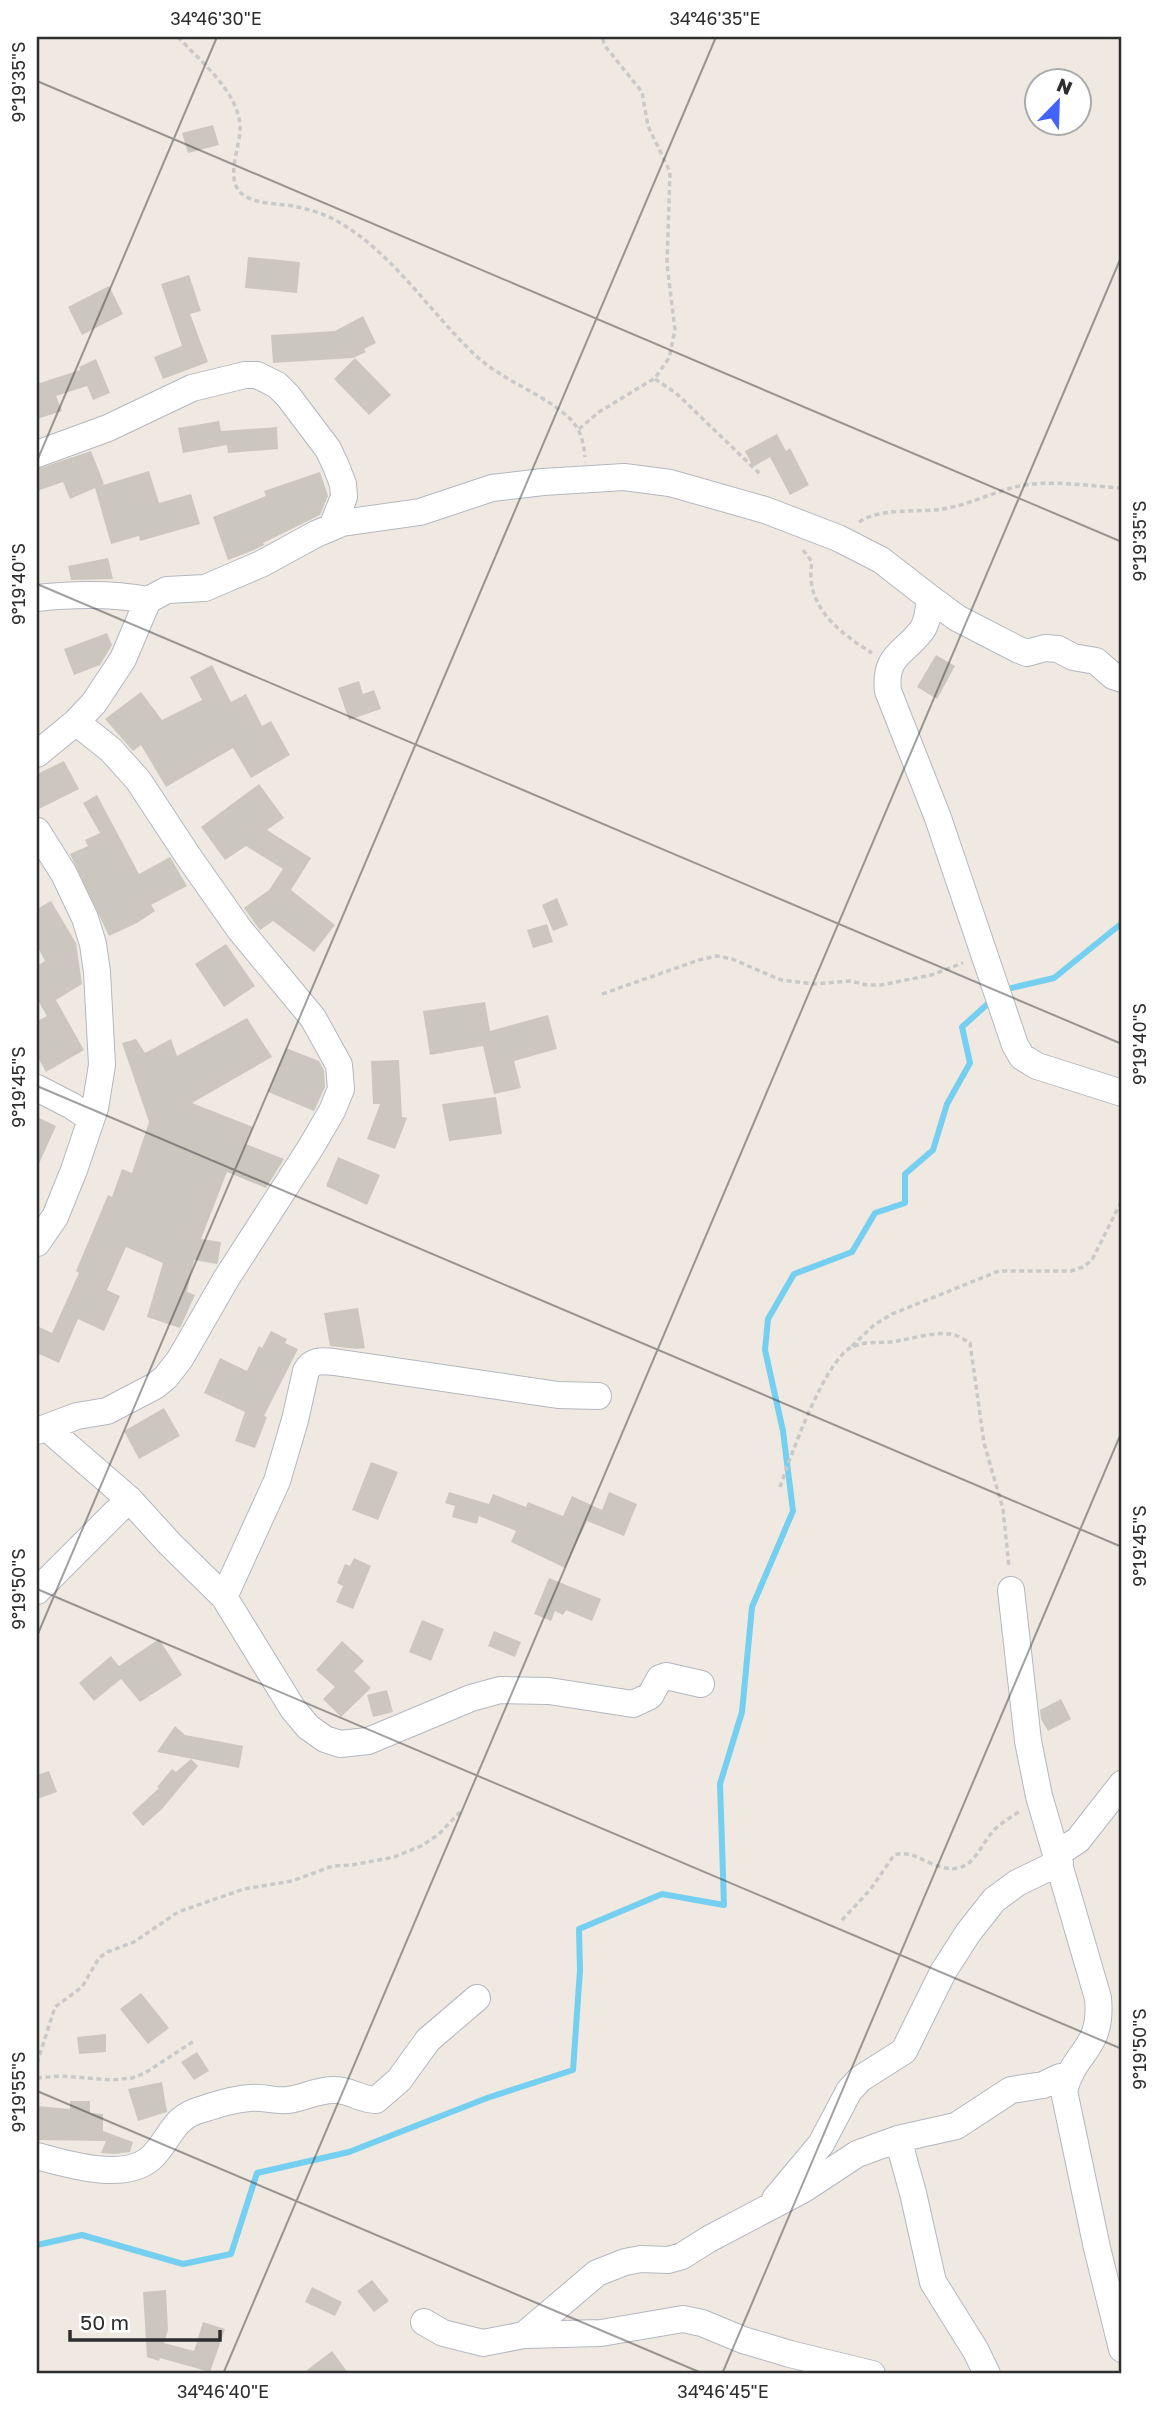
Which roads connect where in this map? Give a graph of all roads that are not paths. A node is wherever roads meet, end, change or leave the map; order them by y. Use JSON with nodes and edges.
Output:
{"nodes":[{"id":1,"x":37,"y":454,"type":"edge"},
{"id":2,"x":332,"y":527,"type":"junction"},
{"id":3,"x":37,"y":598,"type":"edge"},
{"id":4,"x":930,"y":598,"type":"junction"},
{"id":5,"x":148,"y":600,"type":"junction"},
{"id":6,"x":1122,"y":679,"type":"edge"},
{"id":7,"x":76,"y":722,"type":"junction"},
{"id":8,"x":37,"y":754,"type":"edge"},
{"id":9,"x":37,"y":831,"type":"edge"},
{"id":10,"x":37,"y":1088,"type":"edge"},
{"id":11,"x":1122,"y":1093,"type":"edge"},
{"id":12,"x":91,"y":1119,"type":"junction"},
{"id":13,"x":37,"y":1243,"type":"edge"},
{"id":14,"x":598,"y":1396,"type":"dead end"},
{"id":15,"x":42,"y":1430,"type":"edge"},
{"id":16,"x":129,"y":1499,"type":"junction"},
{"id":17,"x":1011,"y":1590,"type":"road end"},
{"id":18,"x":37,"y":1591,"type":"edge"},
{"id":19,"x":224,"y":1597,"type":"junction"},
{"id":20,"x":701,"y":1684,"type":"dead end"},
{"id":21,"x":1122,"y":1784,"type":"edge"},
{"id":22,"x":1059,"y":1858,"type":"junction"},
{"id":23,"x":477,"y":1998,"type":"dead end"},
{"id":24,"x":1067,"y":2076,"type":"junction"},
{"id":25,"x":898,"y":2139,"type":"junction"},
{"id":26,"x":37,"y":2156,"type":"edge"},
{"id":27,"x":767,"y":2208,"type":"junction"},
{"id":28,"x":424,"y":2322,"type":"dead end"},
{"id":29,"x":524,"y":2335,"type":"junction"},
{"id":30,"x":1122,"y":2349,"type":"edge"},
{"id":31,"x":872,"y":2374,"type":"edge"},
{"id":32,"x":987,"y":2374,"type":"edge"}],
"edges":[{"from":1,"to":2,"type":"street"},
{"from":2,"to":4,"type":"street"},
{"from":2,"to":5,"type":"street"},
{"from":3,"to":5,"type":"street"},
{"from":4,"to":6,"type":"street"},
{"from":4,"to":11,"type":"street"},
{"from":5,"to":7,"type":"street"},
{"from":7,"to":8,"type":"street"},
{"from":7,"to":15,"type":"street"},
{"from":9,"to":12,"type":"street"},
{"from":10,"to":12,"type":"street"},
{"from":12,"to":13,"type":"street"},
{"from":14,"to":19,"type":"street"},
{"from":15,"to":16,"type":"street"},
{"from":16,"to":18,"type":"street"},
{"from":16,"to":19,"type":"street"},
{"from":17,"to":22,"type":"street"},
{"from":19,"to":20,"type":"street"},
{"from":21,"to":22,"type":"street"},
{"from":22,"to":24,"type":"street"},
{"from":22,"to":27,"type":"street"},
{"from":23,"to":26,"type":"street"},
{"from":24,"to":25,"type":"street"},
{"from":24,"to":30,"type":"street"},
{"from":25,"to":27,"type":"street"},
{"from":25,"to":32,"type":"street"},
{"from":27,"to":29,"type":"street"},
{"from":28,"to":29,"type":"street"},
{"from":29,"to":31,"type":"street"}]}
